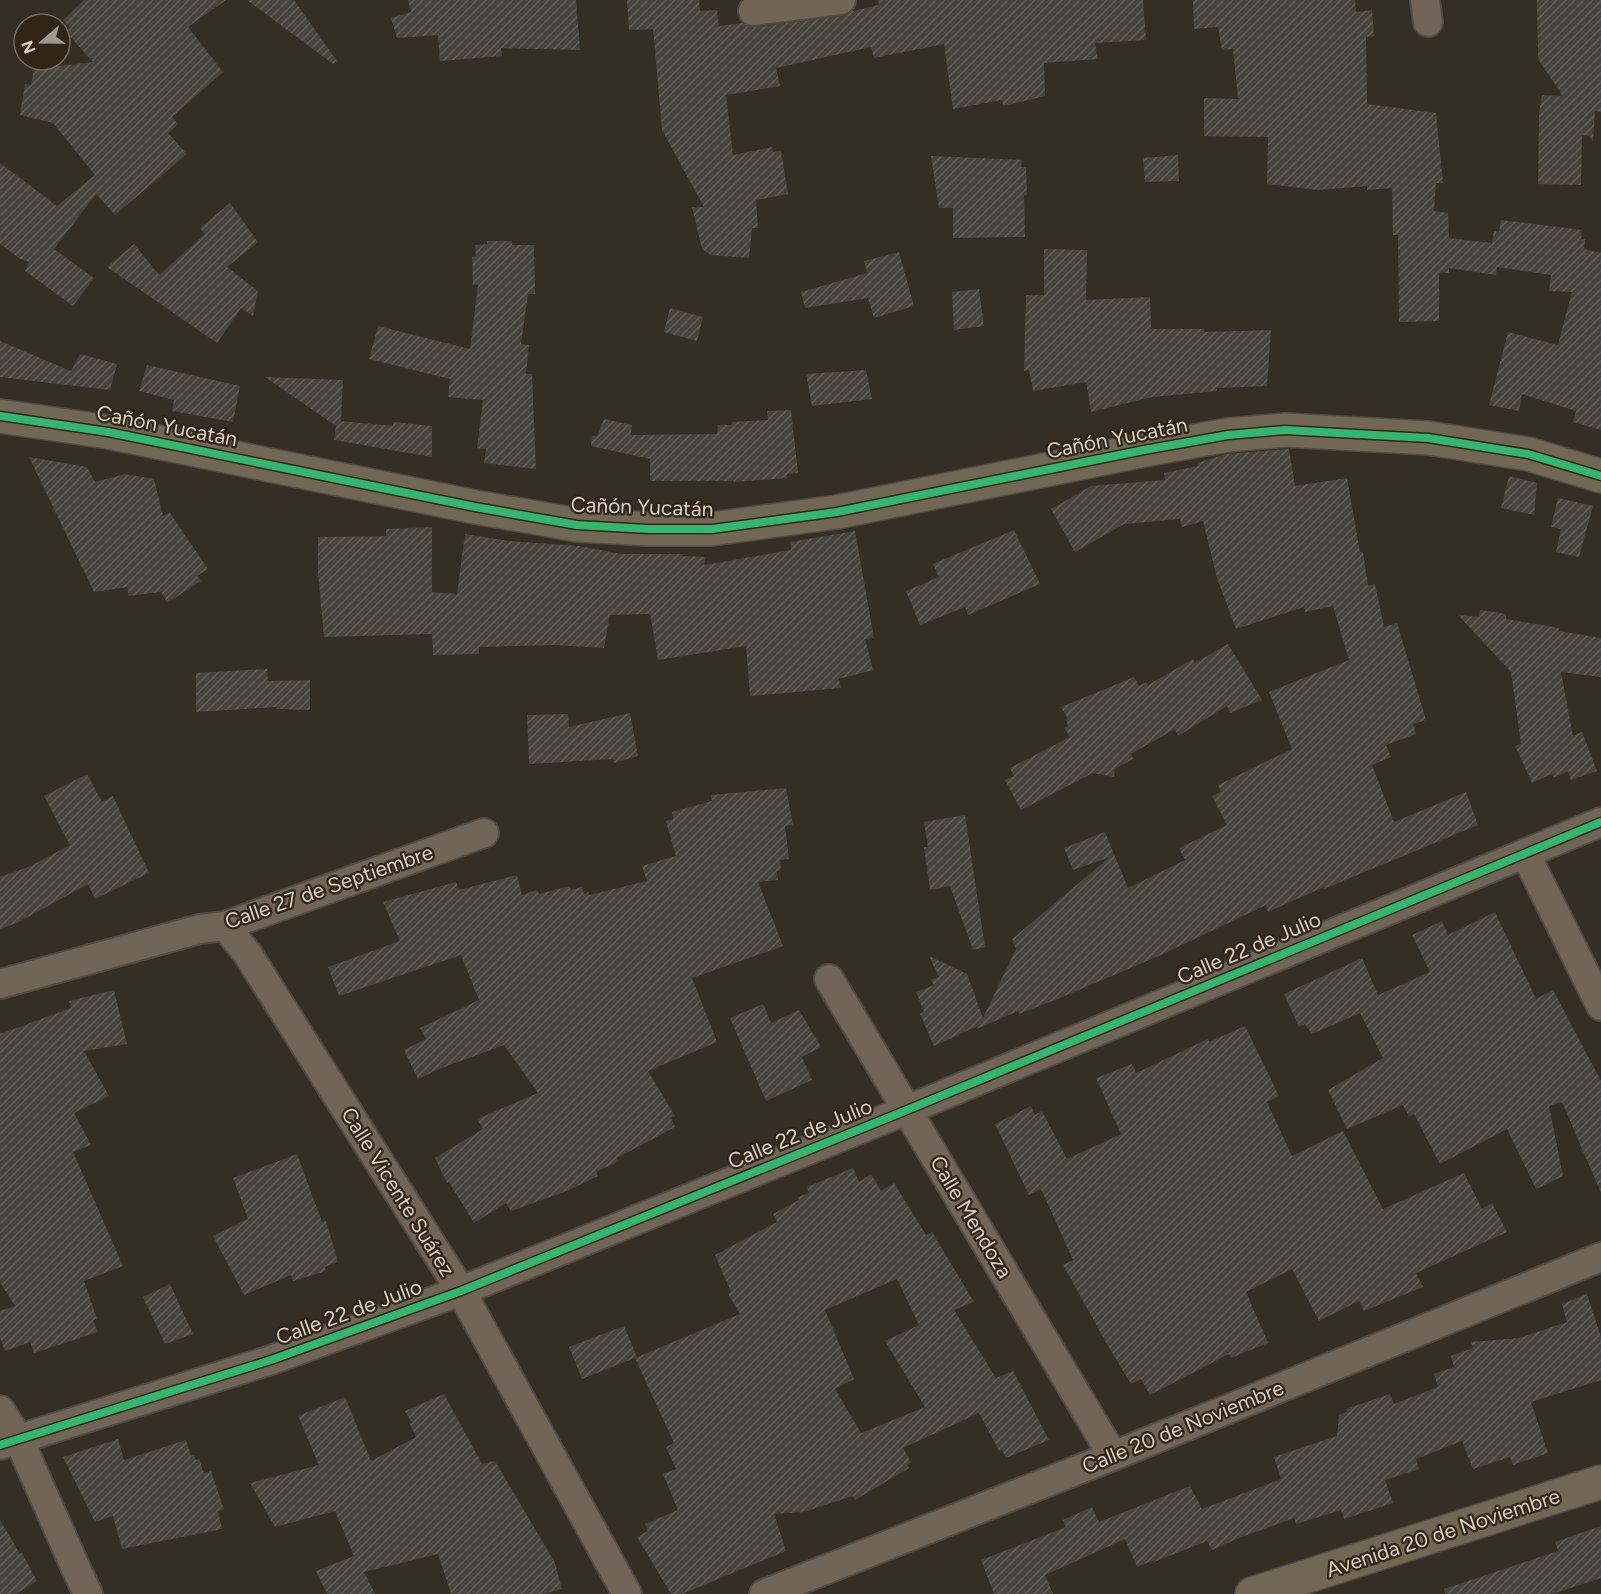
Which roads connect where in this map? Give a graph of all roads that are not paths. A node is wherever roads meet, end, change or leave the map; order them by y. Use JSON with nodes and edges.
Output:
{"nodes":[{"id":1,"x":841,"y":0,"type":"edge"},
{"id":2,"x":753,"y":11,"type":"dead end"},
{"id":3,"x":0,"y":416,"type":"edge"},
{"id":4,"x":1601,"y":476,"type":"edge"},
{"id":5,"x":1601,"y":822,"type":"edge"},
{"id":6,"x":484,"y":833,"type":"dead end"},
{"id":7,"x":1525,"y":852,"type":"junction"},
{"id":8,"x":225,"y":926,"type":"junction"},
{"id":9,"x":829,"y":979,"type":"dead end"},
{"id":10,"x":0,"y":984,"type":"edge"},
{"id":11,"x":1601,"y":1006,"type":"edge"},
{"id":12,"x":907,"y":1110,"type":"junction"},
{"id":13,"x":1601,"y":1257,"type":"edge"},
{"id":14,"x":461,"y":1291,"type":"junction"},
{"id":15,"x":0,"y":1410,"type":"edge"},
{"id":16,"x":10,"y":1442,"type":"edge"},
{"id":17,"x":1113,"y":1456,"type":"junction"},
{"id":18,"x":1601,"y":1482,"type":"edge"},
{"id":19,"x":88,"y":1594,"type":"edge"},
{"id":20,"x":627,"y":1594,"type":"edge"},
{"id":21,"x":764,"y":1594,"type":"edge"},
{"id":22,"x":1252,"y":1594,"type":"edge"}],
"edges":[{"from":1,"to":2,"type":"street"},
{"from":3,"to":4,"type":"street","name":"Cañón Yucatán"},
{"from":5,"to":7,"type":"street","name":"Calle 22 de Julio"},
{"from":6,"to":8,"type":"street","name":"Calle 27 de Septiembre"},
{"from":7,"to":11,"type":"street"},
{"from":7,"to":12,"type":"street","name":"Calle 22 de Julio"},
{"from":8,"to":10,"type":"street","name":"Calle 27 de Septiembre"},
{"from":8,"to":14,"type":"street","name":"Calle Vicente Suárez"},
{"from":9,"to":12,"type":"street","name":"Calle Mendoza"},
{"from":12,"to":14,"type":"street","name":"Calle 22 de Julio"},
{"from":12,"to":17,"type":"street","name":"Calle Mendoza"},
{"from":13,"to":17,"type":"street","name":"Calle 20 de Noviembre"},
{"from":14,"to":16,"type":"street","name":"Calle 22 de Julio"},
{"from":14,"to":20,"type":"street","name":"Calle Vicente Suárez"},
{"from":15,"to":16,"type":"street"},
{"from":16,"to":19,"type":"street"},
{"from":17,"to":21,"type":"street","name":"Calle 20 de Noviembre"},
{"from":18,"to":22,"type":"street","name":"Avenida 20 de Noviembre"}]}
